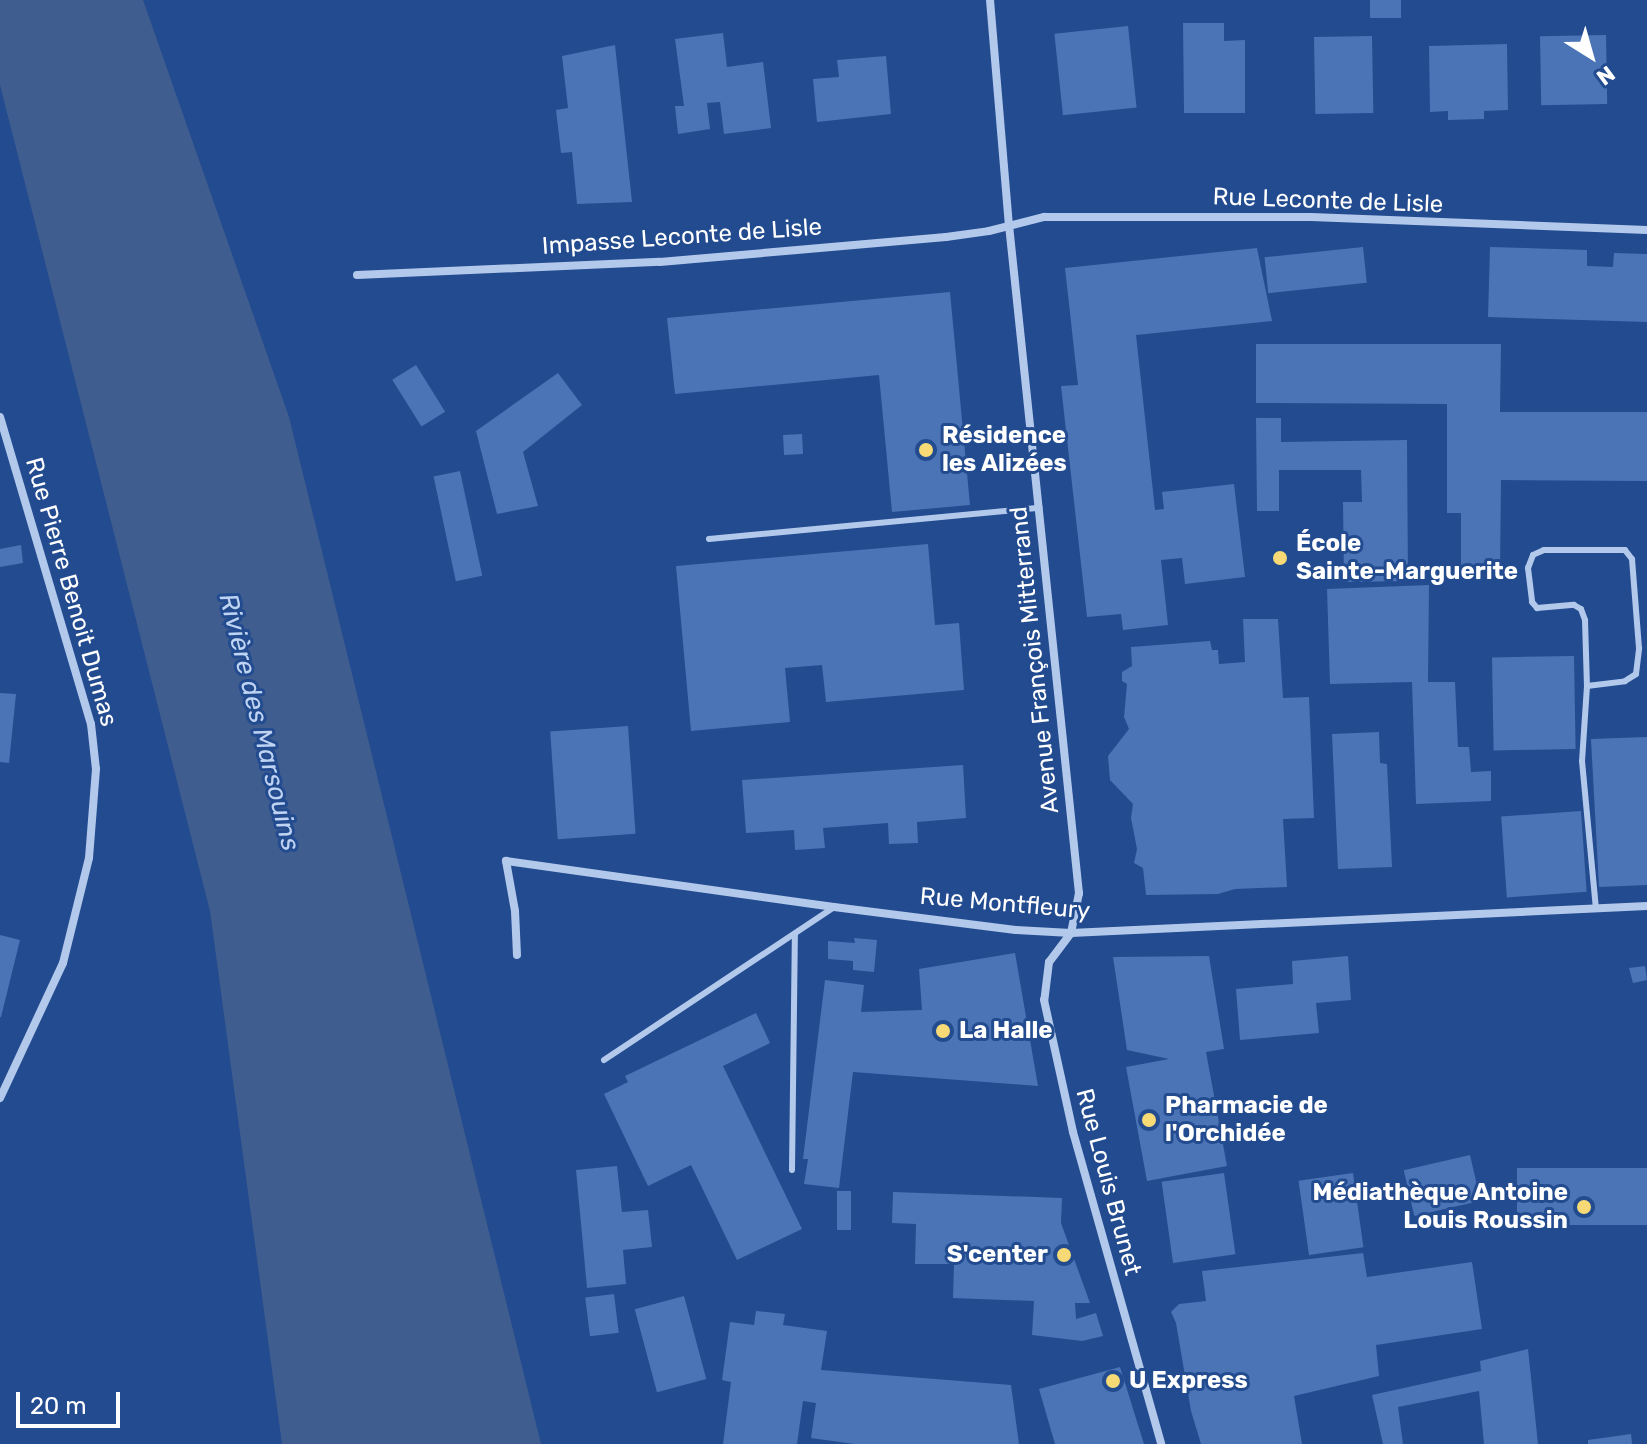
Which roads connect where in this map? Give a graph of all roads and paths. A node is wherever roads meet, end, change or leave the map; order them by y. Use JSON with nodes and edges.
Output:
{"nodes":[{"id":1,"x":990,"y":0,"type":"edge"},
{"id":2,"x":1009,"y":225,"type":"junction"},
{"id":3,"x":1647,"y":230,"type":"edge"},
{"id":4,"x":357,"y":275,"type":"dead end"},
{"id":5,"x":0,"y":417,"type":"edge"},
{"id":6,"x":1040,"y":508,"type":"junction"},
{"id":7,"x":709,"y":539,"type":"dead end"},
{"id":8,"x":1587,"y":686,"type":"junction"},
{"id":9,"x":1647,"y":906,"type":"edge"},
{"id":10,"x":834,"y":907,"type":"junction"},
{"id":11,"x":1596,"y":908,"type":"junction"},
{"id":12,"x":795,"y":933,"type":"junction"},
{"id":13,"x":1071,"y":933,"type":"junction"},
{"id":14,"x":517,"y":955,"type":"dead end"},
{"id":15,"x":604,"y":1060,"type":"dead end"},
{"id":16,"x":0,"y":1098,"type":"edge"},
{"id":17,"x":792,"y":1170,"type":"dead end"},
{"id":18,"x":1161,"y":1444,"type":"edge"}],
"edges":[{"from":1,"to":2,"type":"street","name":"Avenue François Mitterrand"},
{"from":2,"to":3,"type":"street","name":"Rue Leconte de Lisle"},
{"from":2,"to":4,"type":"street","name":"Impasse Leconte de Lisle"},
{"from":2,"to":6,"type":"street","name":"Avenue François Mitterrand"},
{"from":5,"to":16,"type":"street","name":"Rue Pierre Benoit Dumas"},
{"from":6,"to":7,"type":"lane"},
{"from":6,"to":13,"type":"street","name":"Avenue François Mitterrand"},
{"from":8,"to":8,"type":"lane"},
{"from":8,"to":11,"type":"lane"},
{"from":9,"to":11,"type":"street","name":"Rue Montfleury"},
{"from":10,"to":12,"type":"lane"},
{"from":10,"to":13,"type":"street","name":"Rue Montfleury"},
{"from":10,"to":14,"type":"street","name":"Rue Montfleury"},
{"from":11,"to":13,"type":"street","name":"Rue Montfleury"},
{"from":12,"to":15,"type":"lane"},
{"from":12,"to":17,"type":"lane"},
{"from":13,"to":18,"type":"street","name":"Rue Louis Brunet"}]}
